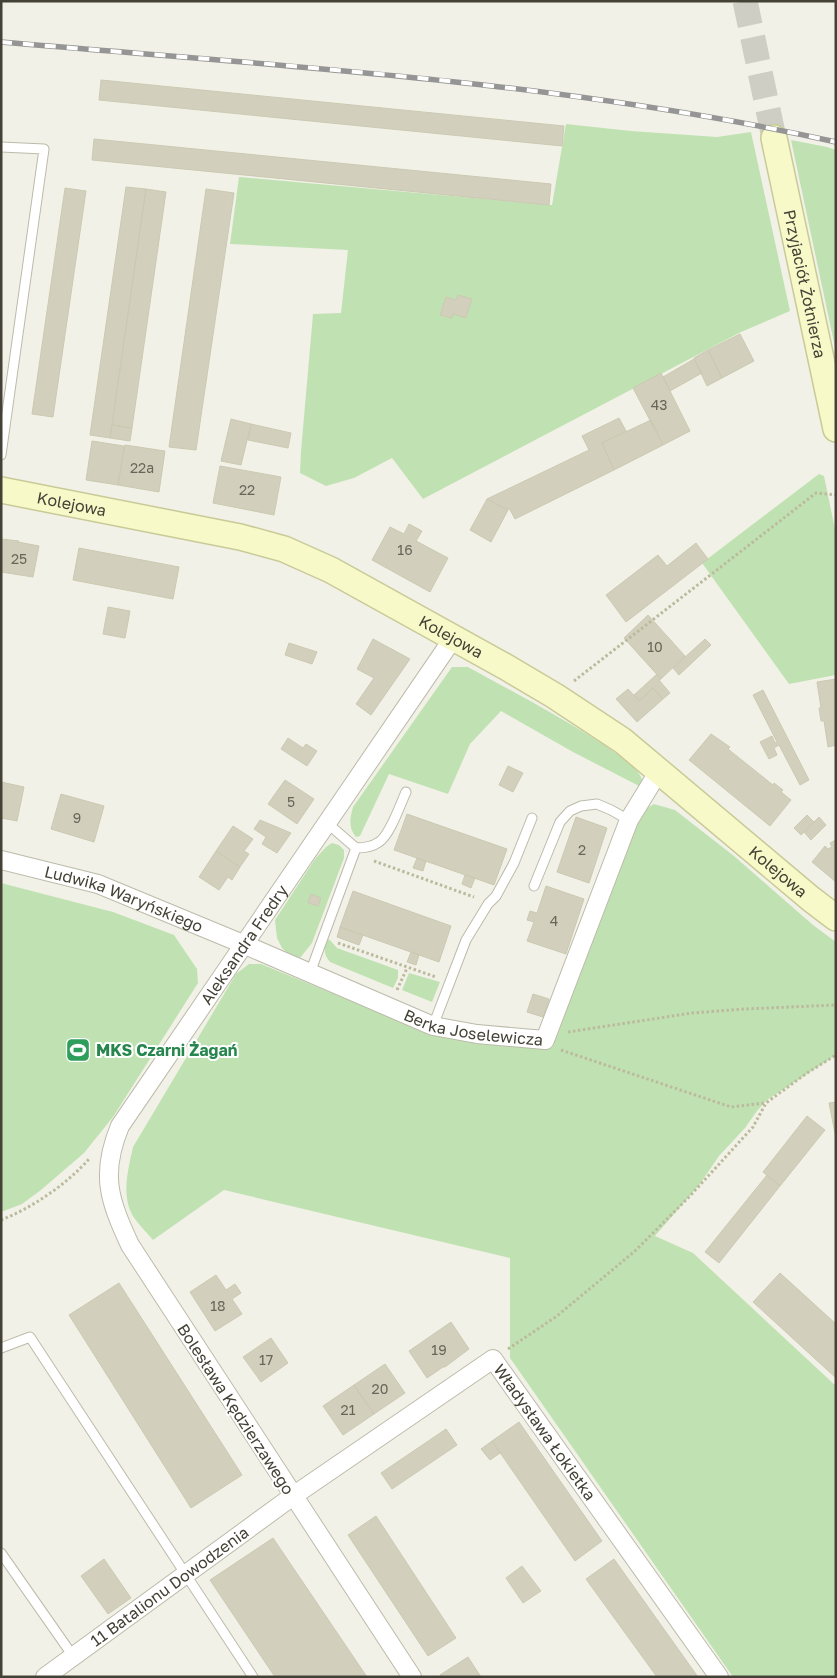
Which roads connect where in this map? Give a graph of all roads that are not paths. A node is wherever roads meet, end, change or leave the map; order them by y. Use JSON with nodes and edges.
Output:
{"nodes":[{"id":1,"x":774,"y":138,"type":"tunnel mouth"},
{"id":2,"x":1,"y":147,"type":"edge"},
{"id":3,"x":836,"y":429,"type":"edge"},
{"id":4,"x":1,"y":455,"type":"edge"},
{"id":5,"x":1,"y":490,"type":"edge"},
{"id":6,"x":454,"y":637,"type":"junction"},
{"id":7,"x":659,"y":772,"type":"junction"},
{"id":8,"x":406,"y":792,"type":"dead end"},
{"id":9,"x":532,"y":818,"type":"dead end"},
{"id":10,"x":629,"y":820,"type":"junction"},
{"id":11,"x":327,"y":823,"type":"junction"},
{"id":12,"x":355,"y":851,"type":"junction"},
{"id":13,"x":1,"y":860,"type":"edge"},
{"id":14,"x":534,"y":886,"type":"dead end"},
{"id":15,"x":836,"y":918,"type":"edge"},
{"id":16,"x":243,"y":944,"type":"junction"},
{"id":17,"x":310,"y":973,"type":"junction"},
{"id":18,"x":433,"y":1026,"type":"junction"},
{"id":19,"x":120,"y":1126,"type":"joint"},
{"id":20,"x":1,"y":1348,"type":"edge"},
{"id":21,"x":293,"y":1496,"type":"junction"},
{"id":22,"x":1,"y":1553,"type":"edge"},
{"id":23,"x":184,"y":1574,"type":"junction"},
{"id":24,"x":73,"y":1656,"type":"junction"},
{"id":25,"x":44,"y":1677,"type":"edge"},
{"id":26,"x":254,"y":1677,"type":"edge"},
{"id":27,"x":412,"y":1677,"type":"edge"},
{"id":28,"x":720,"y":1677,"type":"edge"}],
"edges":[{"from":1,"to":3,"type":"street","name":"Przyjaciół Żołnierza"},
{"from":2,"to":4,"type":"lane"},
{"from":5,"to":6,"type":"street","name":"Kolejowa"},
{"from":6,"to":7,"type":"street","name":"Kolejowa"},
{"from":6,"to":11,"type":"street","name":"Aleksandra Fredry"},
{"from":7,"to":10,"type":"street","name":"Berka Joselewicza"},
{"from":7,"to":15,"type":"street","name":"Kolejowa"},
{"from":8,"to":12,"type":"lane"},
{"from":9,"to":18,"type":"lane"},
{"from":10,"to":14,"type":"lane"},
{"from":10,"to":18,"type":"street","name":"Berka Joselewicza"},
{"from":11,"to":12,"type":"lane"},
{"from":11,"to":16,"type":"street","name":"Aleksandra Fredry"},
{"from":12,"to":17,"type":"lane"},
{"from":13,"to":16,"type":"street","name":"Ludwika Waryńskiego"},
{"from":16,"to":17,"type":"street","name":"Berka Joselewicza"},
{"from":16,"to":19,"type":"street","name":"Aleksandra Fredry"},
{"from":17,"to":18,"type":"street","name":"Berka Joselewicza"},
{"from":19,"to":21,"type":"street","name":"Bolesława Kędzierzawego"},
{"from":20,"to":23,"type":"lane"},
{"from":21,"to":23,"type":"street","name":"11 Batalionu Dowodzenia"},
{"from":21,"to":27,"type":"street","name":"Bolesława Kędzierzawego"},
{"from":21,"to":28,"type":"street","name":"Władysława Łokietka"},
{"from":22,"to":24,"type":"lane"},
{"from":23,"to":24,"type":"street","name":"11 Batalionu Dowodzenia"},
{"from":23,"to":26,"type":"lane"},
{"from":24,"to":25,"type":"street","name":"11 Batalionu Dowodzenia"}]}
